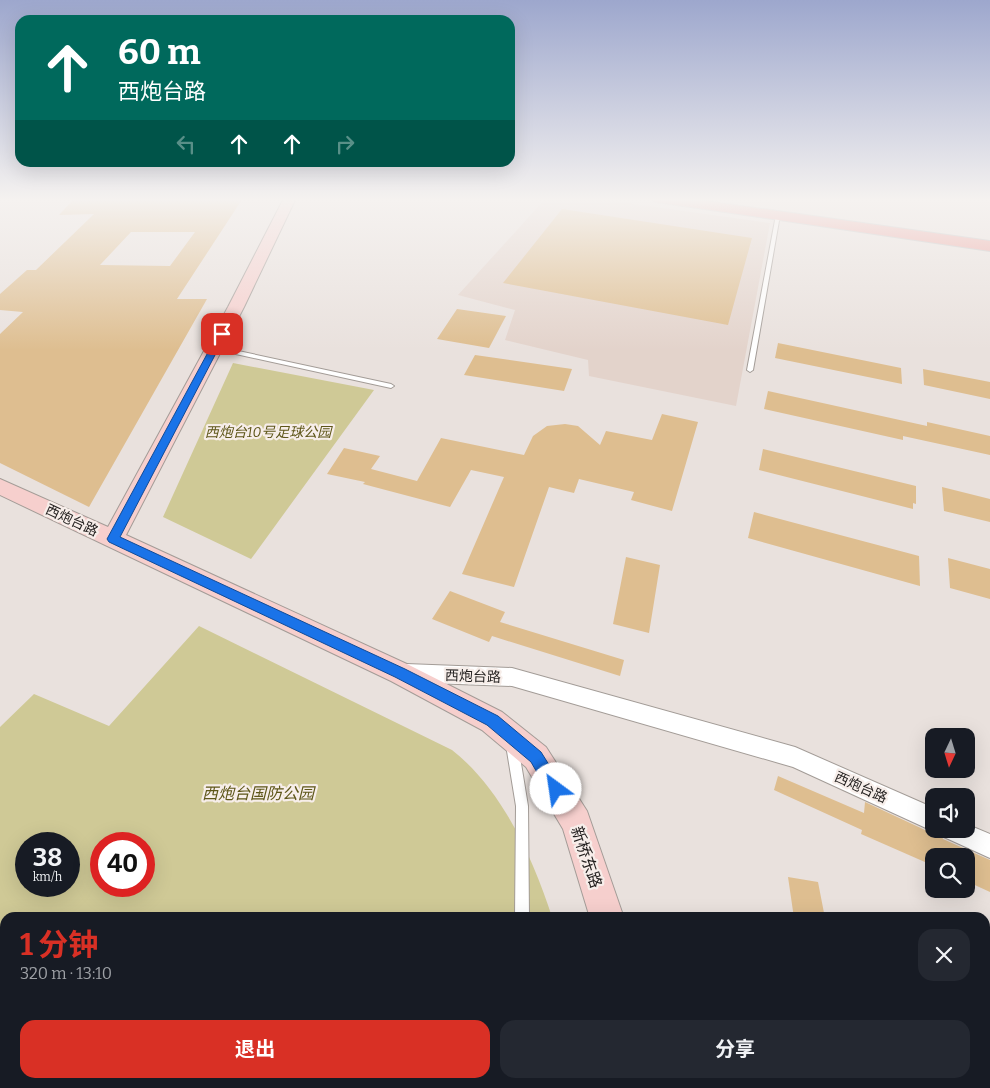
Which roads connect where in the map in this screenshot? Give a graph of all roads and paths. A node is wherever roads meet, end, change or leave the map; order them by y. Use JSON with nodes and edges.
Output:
{"nodes":[{"id":1,"x":265,"y":249,"type":"edge"},
{"id":2,"x":772,"y":249,"type":"edge"},
{"id":3,"x":215,"y":348,"type":"junction"},
{"id":4,"x":750,"y":370,"type":"dead end"},
{"id":5,"x":391,"y":386,"type":"dead end"},
{"id":6,"x":0,"y":486,"type":"edge"},
{"id":7,"x":113,"y":539,"type":"junction"},
{"id":8,"x":400,"y":673,"type":"junction"},
{"id":9,"x":510,"y":735,"type":"junction"},
{"id":10,"x":925,"y":816,"type":"edge"},
{"id":11,"x":972,"y":838,"type":"edge"},
{"id":12,"x":990,"y":846,"type":"edge"},
{"id":13,"x":522,"y":912,"type":"edge"},
{"id":14,"x":605,"y":912,"type":"edge"}],
"edges":[{"from":1,"to":3,"type":"street"},
{"from":2,"to":4,"type":"lane"},
{"from":3,"to":5,"type":"lane"},
{"from":3,"to":7,"type":"street"},
{"from":6,"to":7,"type":"street","name":"西炮台路"},
{"from":7,"to":8,"type":"street","name":"西炮台路"},
{"from":8,"to":9,"type":"street","name":"新桥东路"},
{"from":8,"to":10,"type":"street","name":"西炮台路"},
{"from":9,"to":13,"type":"lane"},
{"from":9,"to":14,"type":"street","name":"新桥东路"},
{"from":11,"to":12,"type":"street"}]}
